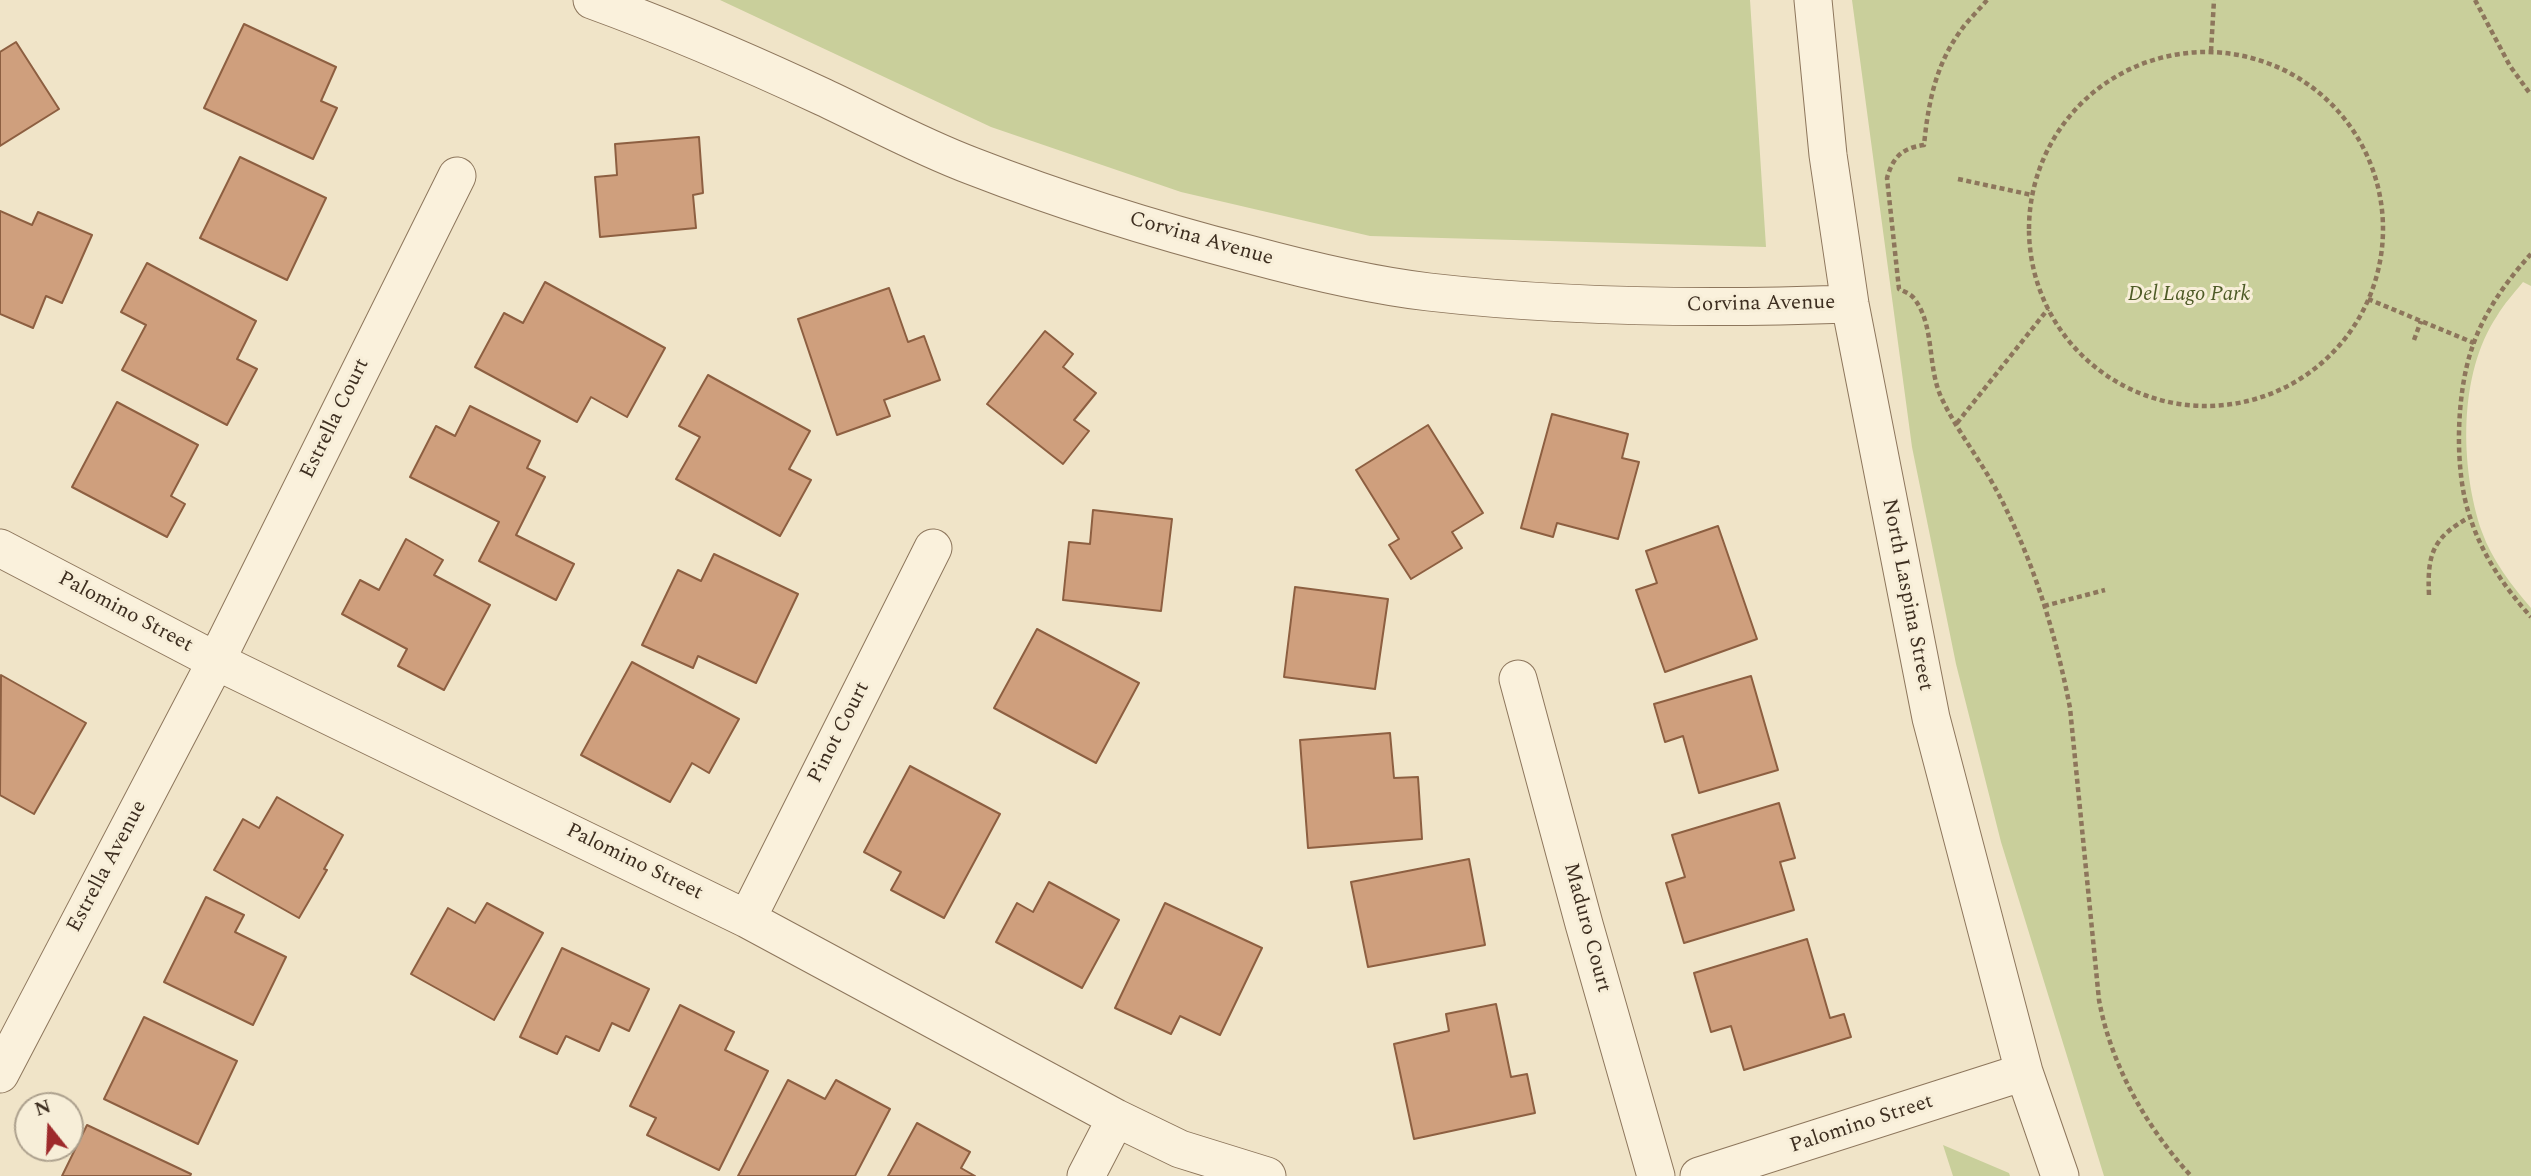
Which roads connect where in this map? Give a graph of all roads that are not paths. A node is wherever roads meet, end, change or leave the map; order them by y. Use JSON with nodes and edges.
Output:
{"nodes":[{"id":1,"x":592,"y":0,"type":"edge"},
{"id":2,"x":1813,"y":0,"type":"edge"},
{"id":3,"x":457,"y":176,"type":"dead end"},
{"id":4,"x":1850,"y":304,"type":"junction"},
{"id":5,"x":0,"y":548,"type":"edge"},
{"id":6,"x":933,"y":548,"type":"dead end"},
{"id":7,"x":216,"y":661,"type":"junction"},
{"id":8,"x":1518,"y":679,"type":"dead end"},
{"id":9,"x":747,"y":919,"type":"junction"},
{"id":10,"x":2024,"y":1072,"type":"junction"},
{"id":11,"x":0,"y":1074,"type":"edge"},
{"id":12,"x":1116,"y":1118,"type":"junction"},
{"id":13,"x":1086,"y":1176,"type":"edge"},
{"id":14,"x":1267,"y":1176,"type":"edge"},
{"id":15,"x":1656,"y":1176,"type":"edge"},
{"id":16,"x":1699,"y":1176,"type":"edge"},
{"id":17,"x":2060,"y":1176,"type":"edge"}],
"edges":[{"from":1,"to":4,"type":"street","name":"Corvina Avenue"},
{"from":2,"to":4,"type":"street","name":"North Laspina Street"},
{"from":3,"to":7,"type":"street","name":"Estrella Court"},
{"from":4,"to":10,"type":"street","name":"North Laspina Street"},
{"from":5,"to":7,"type":"street","name":"Palomino Street"},
{"from":6,"to":9,"type":"street","name":"Pinot Court"},
{"from":7,"to":9,"type":"street","name":"Palomino Street"},
{"from":7,"to":11,"type":"street","name":"Estrella Avenue"},
{"from":8,"to":15,"type":"street","name":"Maduro Court"},
{"from":9,"to":12,"type":"street","name":"Palomino Street"},
{"from":10,"to":16,"type":"street","name":"Palomino Street"},
{"from":10,"to":17,"type":"street","name":"North Laspina Street"},
{"from":12,"to":13,"type":"street"},
{"from":12,"to":14,"type":"street","name":"Palomino Street"}]}
